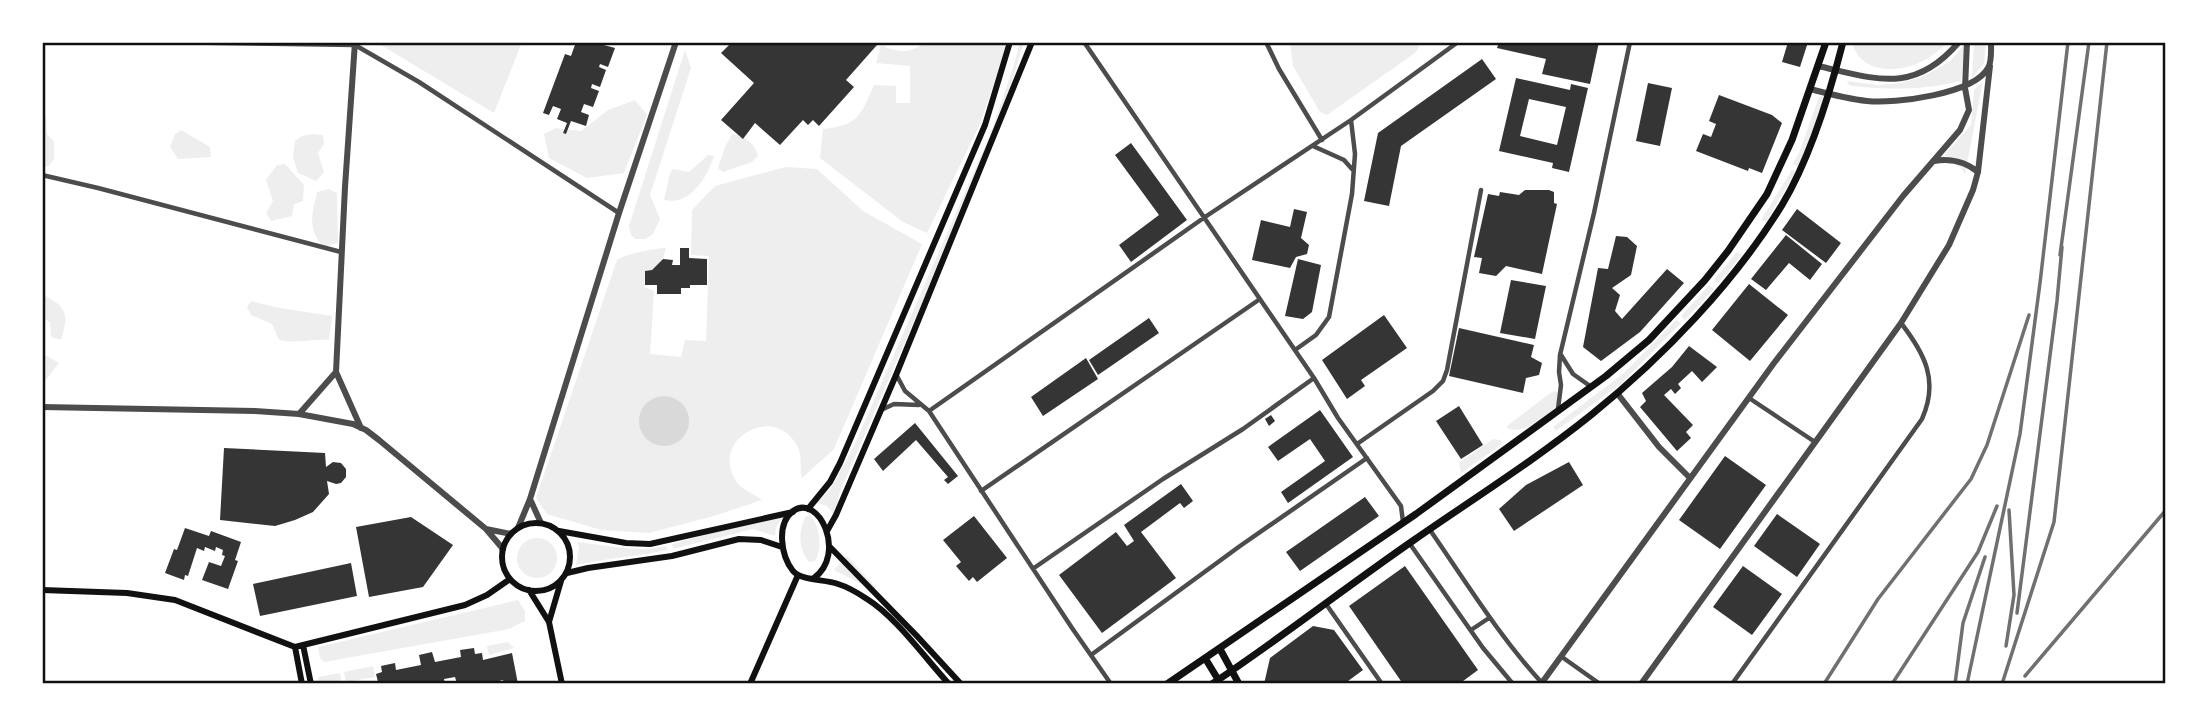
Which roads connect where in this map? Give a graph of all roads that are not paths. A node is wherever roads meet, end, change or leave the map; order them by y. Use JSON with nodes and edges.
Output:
{"nodes":[{"id":1,"x":158,"y":42,"type":"edge"},
{"id":2,"x":676,"y":42,"type":"edge"},
{"id":3,"x":1010,"y":42,"type":"edge"},
{"id":4,"x":1032,"y":42,"type":"edge"},
{"id":5,"x":1084,"y":42,"type":"edge"},
{"id":6,"x":1266,"y":42,"type":"edge"},
{"id":7,"x":1458,"y":42,"type":"edge"},
{"id":8,"x":1630,"y":42,"type":"edge"},
{"id":9,"x":1826,"y":42,"type":"edge"},
{"id":10,"x":1843,"y":42,"type":"edge"},
{"id":11,"x":1959,"y":42,"type":"edge"},
{"id":12,"x":1967,"y":42,"type":"edge"},
{"id":13,"x":1992,"y":42,"type":"edge"},
{"id":14,"x":355,"y":43,"type":"edge"},
{"id":15,"x":1818,"y":66,"type":"junction"},
{"id":16,"x":1990,"y":66,"type":"junction"},
{"id":17,"x":1836,"y":70,"type":"junction"},
{"id":18,"x":1965,"y":88,"type":"junction"},
{"id":19,"x":1810,"y":89,"type":"junction"},
{"id":20,"x":1829,"y":94,"type":"junction"},
{"id":21,"x":1351,"y":120,"type":"junction"},
{"id":22,"x":1322,"y":140,"type":"junction"},
{"id":23,"x":1313,"y":146,"type":"junction"},
{"id":24,"x":1934,"y":160,"type":"junction"},
{"id":25,"x":1352,"y":170,"type":"junction"},
{"id":26,"x":1978,"y":173,"type":"junction"},
{"id":27,"x":42,"y":175,"type":"edge"},
{"id":28,"x":1480,"y":190,"type":"dead end"},
{"id":29,"x":619,"y":213,"type":"junction"},
{"id":30,"x":1205,"y":217,"type":"junction"},
{"id":31,"x":341,"y":252,"type":"junction"},
{"id":32,"x":1260,"y":299,"type":"junction"},
{"id":33,"x":1902,"y":323,"type":"junction"},
{"id":34,"x":1295,"y":350,"type":"junction"},
{"id":35,"x":1560,"y":355,"type":"junction"},
{"id":36,"x":336,"y":372,"type":"junction"},
{"id":37,"x":896,"y":375,"type":"junction"},
{"id":38,"x":1314,"y":378,"type":"junction"},
{"id":39,"x":1591,"y":387,"type":"junction"},
{"id":40,"x":1617,"y":393,"type":"junction"},
{"id":41,"x":1749,"y":398,"type":"junction"},
{"id":42,"x":920,"y":405,"type":"junction"},
{"id":43,"x":42,"y":407,"type":"edge"},
{"id":44,"x":881,"y":410,"type":"junction"},
{"id":45,"x":1558,"y":410,"type":"junction"},
{"id":46,"x":929,"y":411,"type":"junction"},
{"id":47,"x":299,"y":414,"type":"junction"},
{"id":48,"x":361,"y":428,"type":"junction"},
{"id":49,"x":1816,"y":443,"type":"junction"},
{"id":50,"x":1357,"y":444,"type":"junction"},
{"id":51,"x":1367,"y":458,"type":"junction"},
{"id":52,"x":1690,"y":478,"type":"junction"},
{"id":53,"x":981,"y":491,"type":"junction"},
{"id":54,"x":530,"y":499,"type":"junction"},
{"id":55,"x":1401,"y":506,"type":"junction"},
{"id":56,"x":808,"y":509,"type":"junction"},
{"id":57,"x":793,"y":512,"type":"junction"},
{"id":58,"x":1416,"y":514,"type":"junction"},
{"id":59,"x":1403,"y":522,"type":"junction"},
{"id":60,"x":541,"y":523,"type":"junction"},
{"id":61,"x":518,"y":528,"type":"junction"},
{"id":62,"x":486,"y":529,"type":"junction"},
{"id":63,"x":1430,"y":529,"type":"junction"},
{"id":64,"x":559,"y":531,"type":"junction"},
{"id":65,"x":827,"y":531,"type":"junction"},
{"id":66,"x":511,"y":534,"type":"junction"},
{"id":67,"x":1410,"y":543,"type":"junction"},
{"id":68,"x":782,"y":547,"type":"junction"},
{"id":69,"x":830,"y":547,"type":"junction"},
{"id":70,"x":503,"y":549,"type":"junction"},
{"id":71,"x":1034,"y":568,"type":"junction"},
{"id":72,"x":567,"y":573,"type":"junction"},
{"id":73,"x":798,"y":575,"type":"junction"},
{"id":74,"x":814,"y":578,"type":"junction"},
{"id":75,"x":510,"y":579,"type":"junction"},
{"id":76,"x":561,"y":581,"type":"junction"},
{"id":77,"x":42,"y":590,"type":"edge"},
{"id":78,"x":529,"y":590,"type":"junction"},
{"id":79,"x":1326,"y":604,"type":"junction"},
{"id":80,"x":1489,"y":618,"type":"junction"},
{"id":81,"x":549,"y":622,"type":"junction"},
{"id":82,"x":1471,"y":630,"type":"junction"},
{"id":83,"x":303,"y":645,"type":"junction"},
{"id":84,"x":295,"y":647,"type":"junction"},
{"id":85,"x":1220,"y":649,"type":"junction"},
{"id":86,"x":1091,"y":655,"type":"junction"},
{"id":87,"x":1562,"y":657,"type":"junction"},
{"id":88,"x":1205,"y":658,"type":"junction"},
{"id":89,"x":1232,"y":669,"type":"junction"},
{"id":90,"x":1217,"y":683,"type":"edge"},
{"id":91,"x":302,"y":684,"type":"edge"},
{"id":92,"x":310,"y":684,"type":"edge"},
{"id":93,"x":562,"y":684,"type":"edge"},
{"id":94,"x":750,"y":684,"type":"edge"},
{"id":95,"x":949,"y":684,"type":"edge"},
{"id":96,"x":961,"y":684,"type":"edge"},
{"id":97,"x":1111,"y":684,"type":"edge"},
{"id":98,"x":1167,"y":684,"type":"edge"},
{"id":99,"x":1239,"y":684,"type":"edge"},
{"id":100,"x":1382,"y":684,"type":"edge"},
{"id":101,"x":1513,"y":684,"type":"edge"},
{"id":102,"x":1542,"y":684,"type":"edge"},
{"id":103,"x":1600,"y":684,"type":"edge"},
{"id":104,"x":1641,"y":684,"type":"edge"},
{"id":105,"x":1732,"y":684,"type":"edge"}],
"edges":[{"from":1,"to":14,"type":"street"},
{"from":2,"to":29,"type":"street"},
{"from":3,"to":56,"type":"main road"},
{"from":4,"to":37,"type":"main road"},
{"from":5,"to":30,"type":"street"},
{"from":6,"to":22,"type":"street"},
{"from":7,"to":21,"type":"street"},
{"from":8,"to":35,"type":"street"},
{"from":9,"to":15,"type":"main road"},
{"from":10,"to":17,"type":"main road"},
{"from":11,"to":17,"type":"street"},
{"from":12,"to":18,"type":"street"},
{"from":13,"to":16,"type":"street"},
{"from":14,"to":29,"type":"street"},
{"from":14,"to":31,"type":"street"},
{"from":15,"to":17,"type":"street"},
{"from":15,"to":19,"type":"main road"},
{"from":16,"to":18,"type":"street"},
{"from":16,"to":26,"type":"street"},
{"from":17,"to":20,"type":"main road"},
{"from":18,"to":20,"type":"street"},
{"from":18,"to":24,"type":"street"},
{"from":19,"to":20,"type":"street"},
{"from":19,"to":39,"type":"main road"},
{"from":20,"to":40,"type":"main road"},
{"from":21,"to":22,"type":"street"},
{"from":21,"to":25,"type":"street"},
{"from":22,"to":23,"type":"street"},
{"from":23,"to":25,"type":"street"},
{"from":23,"to":30,"type":"street"},
{"from":24,"to":26,"type":"street"},
{"from":24,"to":41,"type":"street"},
{"from":25,"to":34,"type":"street"},
{"from":26,"to":33,"type":"street"},
{"from":27,"to":31,"type":"street"},
{"from":28,"to":50,"type":"street"},
{"from":29,"to":54,"type":"street"},
{"from":30,"to":32,"type":"street"},
{"from":30,"to":46,"type":"street"},
{"from":31,"to":36,"type":"street"},
{"from":32,"to":34,"type":"street"},
{"from":32,"to":53,"type":"street"},
{"from":33,"to":49,"type":"street"},
{"from":33,"to":105,"type":"street"},
{"from":34,"to":38,"type":"street"},
{"from":35,"to":39,"type":"street"},
{"from":35,"to":45,"type":"street"},
{"from":36,"to":47,"type":"street"},
{"from":36,"to":48,"type":"street"},
{"from":37,"to":42,"type":"street"},
{"from":37,"to":44,"type":"main road"},
{"from":38,"to":50,"type":"street"},
{"from":38,"to":71,"type":"street"},
{"from":39,"to":45,"type":"main road"},
{"from":40,"to":52,"type":"street"},
{"from":40,"to":63,"type":"main road"},
{"from":41,"to":49,"type":"street"},
{"from":41,"to":52,"type":"street"},
{"from":42,"to":44,"type":"street"},
{"from":42,"to":46,"type":"street"},
{"from":43,"to":47,"type":"street"},
{"from":44,"to":65,"type":"main road"},
{"from":45,"to":58,"type":"main road"},
{"from":46,"to":53,"type":"street"},
{"from":47,"to":48,"type":"street"},
{"from":48,"to":62,"type":"street"},
{"from":49,"to":104,"type":"street"},
{"from":50,"to":51,"type":"street"},
{"from":51,"to":55,"type":"street"},
{"from":51,"to":86,"type":"street"},
{"from":52,"to":87,"type":"street"},
{"from":53,"to":71,"type":"street"},
{"from":54,"to":60,"type":"street"},
{"from":54,"to":61,"type":"street"},
{"from":55,"to":58,"type":"street"},
{"from":55,"to":59,"type":"street"},
{"from":56,"to":57,"type":"main road"},
{"from":56,"to":65,"type":"main road"},
{"from":57,"to":64,"type":"main road"},
{"from":57,"to":68,"type":"main road"},
{"from":58,"to":59,"type":"main road"},
{"from":59,"to":85,"type":"main road"},
{"from":60,"to":61,"type":"main road"},
{"from":60,"to":64,"type":"main road"},
{"from":61,"to":66,"type":"main road"},
{"from":62,"to":66,"type":"street"},
{"from":62,"to":70,"type":"street"},
{"from":63,"to":67,"type":"main road"},
{"from":63,"to":80,"type":"street"},
{"from":64,"to":72,"type":"main road"},
{"from":65,"to":69,"type":"main road"},
{"from":66,"to":70,"type":"main road"},
{"from":67,"to":79,"type":"main road"},
{"from":67,"to":82,"type":"street"},
{"from":68,"to":72,"type":"main road"},
{"from":68,"to":73,"type":"main road"},
{"from":69,"to":74,"type":"main road"},
{"from":69,"to":96,"type":"main road"},
{"from":70,"to":75,"type":"main road"},
{"from":71,"to":86,"type":"street"},
{"from":72,"to":76,"type":"main road"},
{"from":73,"to":74,"type":"main road"},
{"from":73,"to":94,"type":"main road"},
{"from":74,"to":95,"type":"main road"},
{"from":75,"to":78,"type":"main road"},
{"from":75,"to":83,"type":"main road"},
{"from":76,"to":78,"type":"main road"},
{"from":76,"to":81,"type":"main road"},
{"from":77,"to":84,"type":"main road"},
{"from":78,"to":81,"type":"main road"},
{"from":79,"to":89,"type":"main road"},
{"from":79,"to":100,"type":"street"},
{"from":80,"to":82,"type":"street"},
{"from":80,"to":102,"type":"street"},
{"from":81,"to":93,"type":"main road"},
{"from":82,"to":101,"type":"street"},
{"from":83,"to":84,"type":"main road"},
{"from":83,"to":92,"type":"main road"},
{"from":84,"to":91,"type":"main road"},
{"from":85,"to":88,"type":"main road"},
{"from":85,"to":89,"type":"main road"},
{"from":86,"to":97,"type":"street"},
{"from":87,"to":102,"type":"street"},
{"from":87,"to":103,"type":"street"},
{"from":88,"to":90,"type":"main road"},
{"from":88,"to":98,"type":"main road"},
{"from":89,"to":90,"type":"main road"},
{"from":89,"to":99,"type":"main road"}]}
